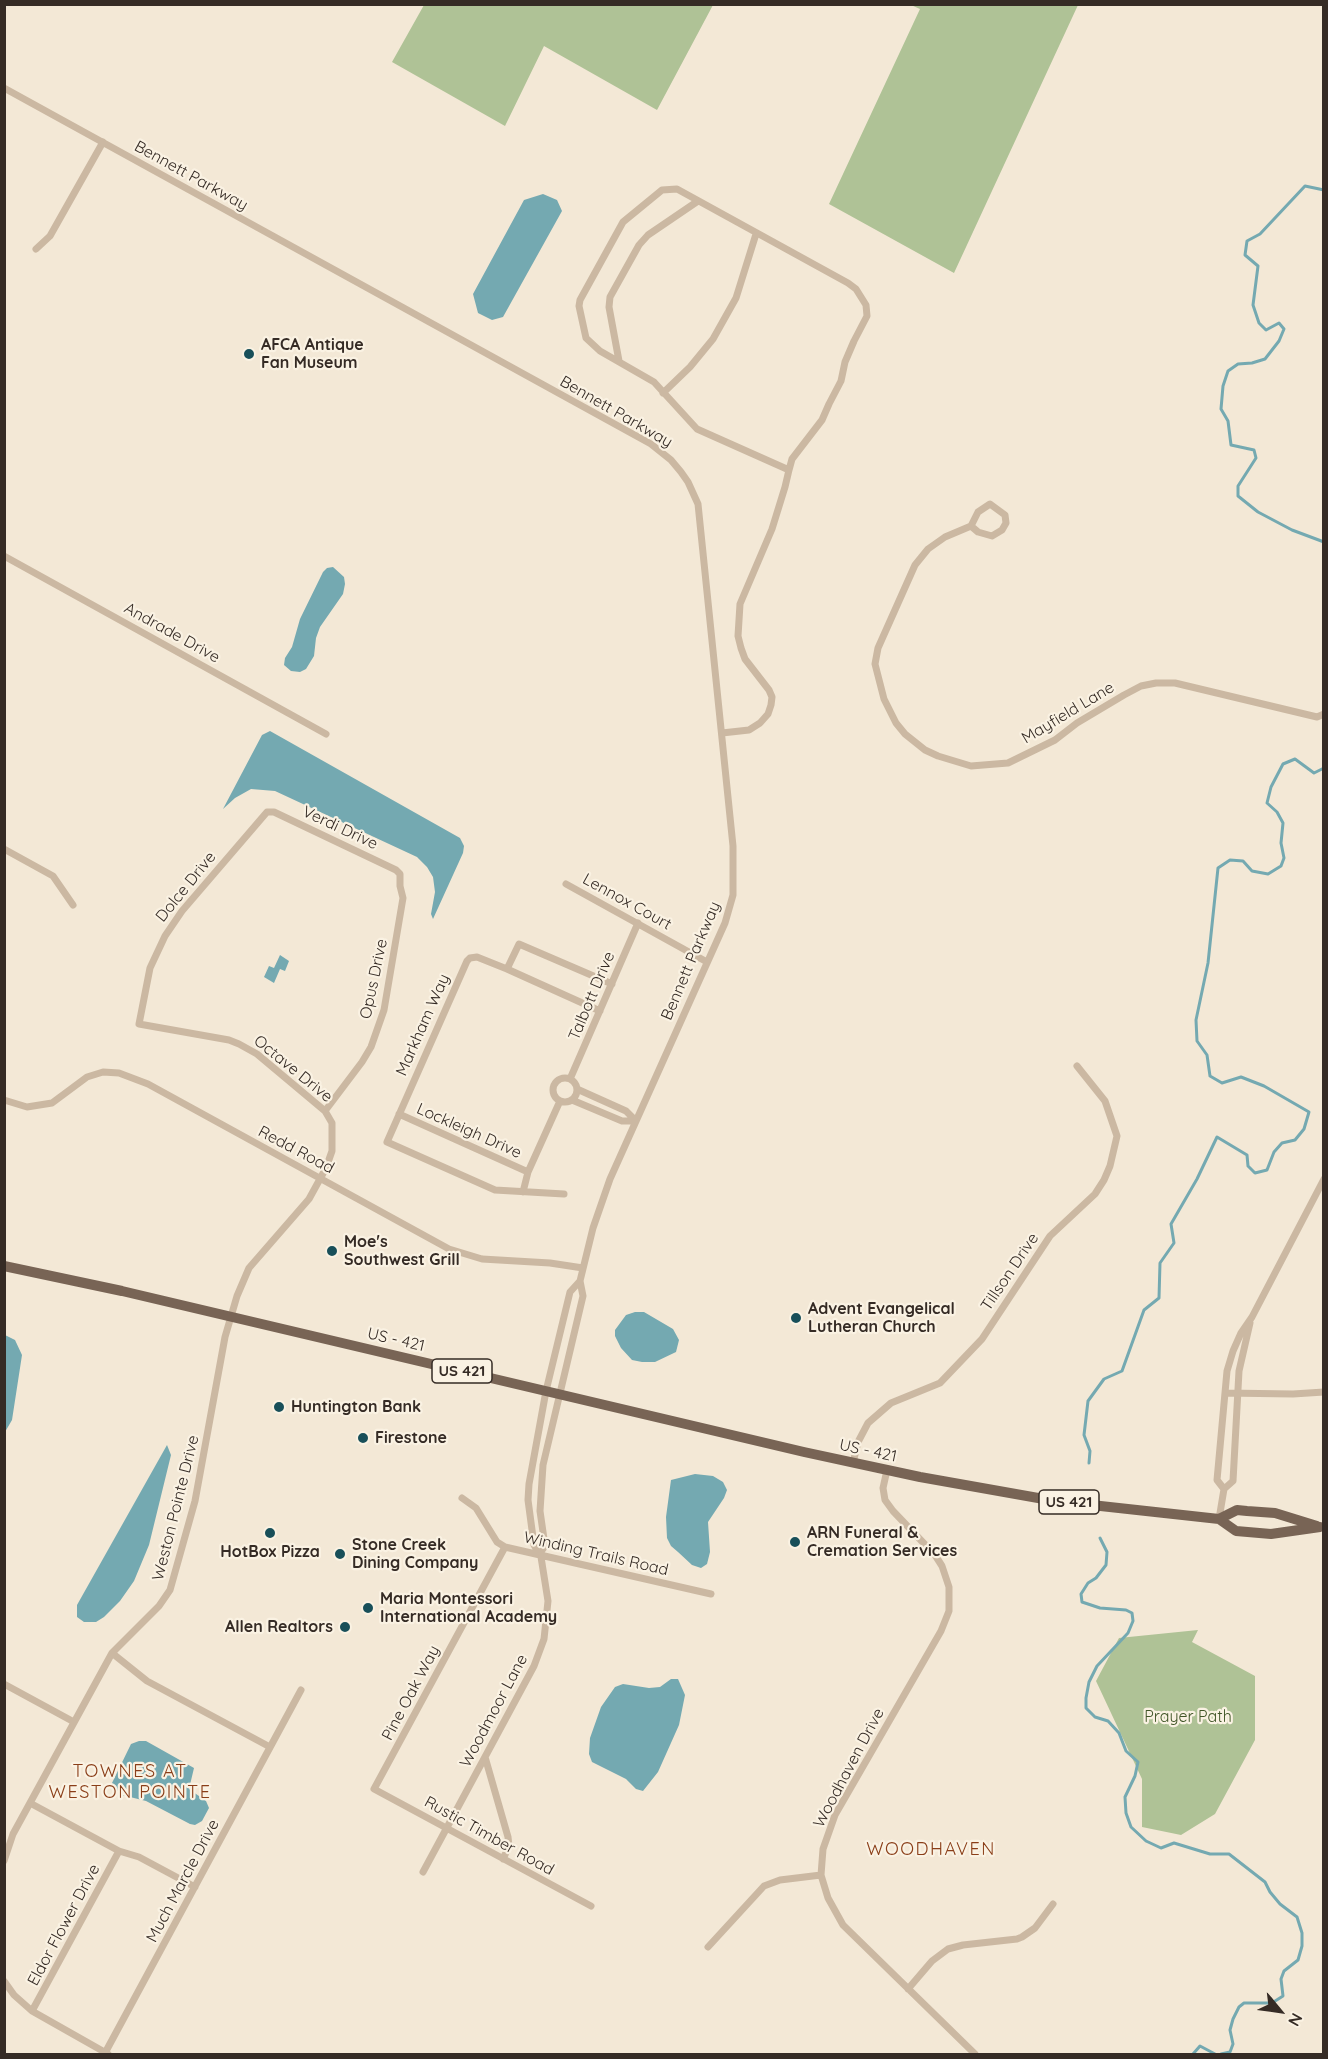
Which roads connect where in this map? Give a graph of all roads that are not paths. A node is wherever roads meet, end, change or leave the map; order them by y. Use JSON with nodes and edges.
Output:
{"nodes":[{"id":1,"x":4,"y":88,"type":"edge"},
{"id":2,"x":103,"y":142,"type":"junction"},
{"id":3,"x":698,"y":201,"type":"junction"},
{"id":4,"x":756,"y":234,"type":"junction"},
{"id":5,"x":36,"y":249,"type":"dead end"},
{"id":6,"x":619,"y":361,"type":"junction"},
{"id":7,"x":663,"y":393,"type":"junction"},
{"id":8,"x":789,"y":470,"type":"junction"},
{"id":9,"x":971,"y":526,"type":"junction"},
{"id":10,"x":4,"y":556,"type":"edge"},
{"id":11,"x":1323,"y":714,"type":"edge"},
{"id":12,"x":722,"y":733,"type":"junction"},
{"id":13,"x":326,"y":734,"type":"dead end"},
{"id":14,"x":267,"y":812,"type":"joint"},
{"id":15,"x":4,"y":849,"type":"edge"},
{"id":16,"x":400,"y":874,"type":"joint"},
{"id":17,"x":566,"y":884,"type":"dead end"},
{"id":18,"x":73,"y":905,"type":"dead end"},
{"id":19,"x":638,"y":923,"type":"junction"},
{"id":20,"x":707,"y":962,"type":"junction"},
{"id":21,"x":507,"y":969,"type":"junction"},
{"id":22,"x":612,"y":984,"type":"junction"},
{"id":23,"x":600,"y":1011,"type":"junction"},
{"id":24,"x":139,"y":1024,"type":"joint"},
{"id":25,"x":1077,"y":1066,"type":"dead end"},
{"id":26,"x":570,"y":1079,"type":"junction"},
{"id":27,"x":577,"y":1089,"type":"junction"},
{"id":28,"x":572,"y":1100,"type":"junction"},
{"id":29,"x":4,"y":1101,"type":"edge"},
{"id":30,"x":560,"y":1101,"type":"junction"},
{"id":31,"x":325,"y":1111,"type":"junction"},
{"id":32,"x":399,"y":1114,"type":"junction"},
{"id":33,"x":636,"y":1122,"type":"junction"},
{"id":34,"x":528,"y":1172,"type":"junction"},
{"id":35,"x":320,"y":1178,"type":"junction"},
{"id":36,"x":1323,"y":1179,"type":"edge"},
{"id":37,"x":523,"y":1192,"type":"junction"},
{"id":38,"x":564,"y":1194,"type":"dead end"},
{"id":39,"x":4,"y":1266,"type":"edge"},
{"id":40,"x":583,"y":1269,"type":"junction"},
{"id":41,"x":580,"y":1281,"type":"junction"},
{"id":42,"x":231,"y":1317,"type":"junction"},
{"id":43,"x":1252,"y":1317,"type":"junction"},
{"id":44,"x":546,"y":1391,"type":"junction"},
{"id":45,"x":1323,"y":1392,"type":"edge"},
{"id":46,"x":1225,"y":1393,"type":"junction"},
{"id":47,"x":1238,"y":1393,"type":"junction"},
{"id":48,"x":560,"y":1395,"type":"junction"},
{"id":49,"x":853,"y":1463,"type":"junction"},
{"id":50,"x":887,"y":1470,"type":"junction"},
{"id":51,"x":1224,"y":1489,"type":"junction"},
{"id":52,"x":462,"y":1498,"type":"dead end"},
{"id":53,"x":1220,"y":1519,"type":"junction"},
{"id":54,"x":1322,"y":1527,"type":"edge"},
{"id":55,"x":505,"y":1547,"type":"junction"},
{"id":56,"x":541,"y":1555,"type":"junction"},
{"id":57,"x":711,"y":1594,"type":"dead end"},
{"id":58,"x":112,"y":1653,"type":"junction"},
{"id":59,"x":4,"y":1684,"type":"edge"},
{"id":60,"x":301,"y":1690,"type":"dead end"},
{"id":61,"x":74,"y":1722,"type":"junction"},
{"id":62,"x":270,"y":1747,"type":"junction"},
{"id":63,"x":485,"y":1757,"type":"junction"},
{"id":64,"x":374,"y":1789,"type":"joint"},
{"id":65,"x":30,"y":1803,"type":"junction"},
{"id":66,"x":447,"y":1828,"type":"junction"},
{"id":67,"x":119,"y":1851,"type":"junction"},
{"id":68,"x":503,"y":1859,"type":"junction"},
{"id":69,"x":4,"y":1861,"type":"edge"},
{"id":70,"x":423,"y":1872,"type":"dead end"},
{"id":71,"x":821,"y":1875,"type":"junction"},
{"id":72,"x":195,"y":1887,"type":"junction"},
{"id":73,"x":1053,"y":1904,"type":"dead end"},
{"id":74,"x":591,"y":1906,"type":"dead end"},
{"id":75,"x":708,"y":1947,"type":"dead end"},
{"id":76,"x":4,"y":1981,"type":"edge"},
{"id":77,"x":908,"y":1989,"type":"junction"},
{"id":78,"x":32,"y":2012,"type":"junction"},
{"id":79,"x":107,"y":2054,"type":"edge"},
{"id":80,"x":975,"y":2055,"type":"edge"}],
"edges":[{"from":1,"to":2,"type":"street","name":"Bennett Parkway"},
{"from":2,"to":5,"type":"street"},
{"from":2,"to":12,"type":"street","name":"Bennett Parkway"},
{"from":3,"to":4,"type":"street"},
{"from":3,"to":6,"type":"street"},
{"from":3,"to":6,"type":"street"},
{"from":4,"to":7,"type":"street"},
{"from":4,"to":8,"type":"street"},
{"from":6,"to":7,"type":"street"},
{"from":7,"to":8,"type":"street"},
{"from":8,"to":12,"type":"street"},
{"from":9,"to":9,"type":"street","name":"Mayfield Lane"},
{"from":9,"to":11,"type":"street","name":"Mayfield Lane"},
{"from":10,"to":13,"type":"street","name":"Andrade Drive"},
{"from":12,"to":20,"type":"street","name":"Bennett Parkway"},
{"from":14,"to":16,"type":"street","name":"Verdi Drive"},
{"from":14,"to":24,"type":"street","name":"Dolce Drive"},
{"from":15,"to":18,"type":"street"},
{"from":16,"to":31,"type":"street","name":"Opus Drive"},
{"from":17,"to":19,"type":"street","name":"Lennox Court"},
{"from":19,"to":20,"type":"street","name":"Lennox Court"},
{"from":19,"to":22,"type":"street","name":"Talbott Drive"},
{"from":20,"to":33,"type":"street","name":"Bennett Parkway"},
{"from":21,"to":22,"type":"street"},
{"from":21,"to":23,"type":"street","name":"Markham Way"},
{"from":21,"to":32,"type":"street","name":"Markham Way"},
{"from":22,"to":23,"type":"street","name":"Talbott Drive"},
{"from":23,"to":26,"type":"street","name":"Talbott Drive"},
{"from":24,"to":31,"type":"street","name":"Octave Drive"},
{"from":25,"to":49,"type":"street","name":"Tillson Drive"},
{"from":26,"to":27,"type":"street"},
{"from":26,"to":30,"type":"street","name":"Talbott Drive"},
{"from":27,"to":28,"type":"street"},
{"from":27,"to":33,"type":"street"},
{"from":28,"to":30,"type":"street"},
{"from":28,"to":33,"type":"street"},
{"from":29,"to":35,"type":"street","name":"Redd Road"},
{"from":30,"to":34,"type":"street","name":"Talbott Drive"},
{"from":31,"to":35,"type":"street","name":"Octave Drive"},
{"from":32,"to":34,"type":"street","name":"Lockleigh Drive"},
{"from":32,"to":37,"type":"street","name":"Markham Way"},
{"from":33,"to":40,"type":"street","name":"Bennett Parkway"},
{"from":34,"to":37,"type":"street","name":"Talbott Drive"},
{"from":35,"to":40,"type":"street","name":"Redd Road"},
{"from":35,"to":42,"type":"street","name":"Weston Pointe Drive"},
{"from":36,"to":43,"type":"street"},
{"from":37,"to":38,"type":"street"},
{"from":39,"to":42,"type":"main road","name":"US - 421","number":"US 421"},
{"from":40,"to":41,"type":"street","name":"Bennett Parkway"},
{"from":41,"to":44,"type":"street","name":"Bennett Parkway"},
{"from":41,"to":48,"type":"street","name":"Bennett Parkway"},
{"from":42,"to":44,"type":"main road","name":"US - 421","number":"US 421"},
{"from":42,"to":58,"type":"street","name":"Weston Pointe Drive"},
{"from":43,"to":46,"type":"street"},
{"from":43,"to":47,"type":"street"},
{"from":44,"to":48,"type":"main road","name":"US - 421","number":"US 421"},
{"from":44,"to":56,"type":"street","name":"Woodmoor Lane"},
{"from":45,"to":47,"type":"street"},
{"from":46,"to":47,"type":"street"},
{"from":46,"to":51,"type":"street"},
{"from":47,"to":51,"type":"street"},
{"from":48,"to":49,"type":"main road","name":"US - 421","number":"US 421"},
{"from":48,"to":56,"type":"street","name":"Woodmoor Lane"},
{"from":49,"to":50,"type":"main road","name":"US - 421","number":"US 421"},
{"from":50,"to":53,"type":"main road","name":"US - 421","number":"US 421"},
{"from":50,"to":71,"type":"street","name":"Woodhaven Drive"},
{"from":51,"to":53,"type":"street"},
{"from":52,"to":55,"type":"street","name":"Winding Trails Road"},
{"from":53,"to":54,"type":"main road","number":"US 421"},
{"from":53,"to":54,"type":"main road","number":"US 421"},
{"from":55,"to":56,"type":"street","name":"Winding Trails Road"},
{"from":55,"to":64,"type":"street","name":"Pine Oak Way"},
{"from":56,"to":57,"type":"street","name":"Winding Trails Road"},
{"from":56,"to":63,"type":"street","name":"Woodmoor Lane"},
{"from":58,"to":61,"type":"street","name":"Weston Pointe Drive"},
{"from":58,"to":62,"type":"street"},
{"from":59,"to":61,"type":"street"},
{"from":60,"to":62,"type":"street","name":"Much Marcle Drive"},
{"from":61,"to":65,"type":"street","name":"Weston Pointe Drive"},
{"from":62,"to":72,"type":"street","name":"Much Marcle Drive"},
{"from":63,"to":66,"type":"street","name":"Woodmoor Lane"},
{"from":63,"to":68,"type":"street"},
{"from":64,"to":66,"type":"street","name":"Rustic Timber Road"},
{"from":65,"to":67,"type":"street"},
{"from":65,"to":69,"type":"street","name":"Weston Pointe Drive"},
{"from":66,"to":68,"type":"street","name":"Rustic Timber Road"},
{"from":66,"to":70,"type":"street","name":"Woodmoor Lane"},
{"from":67,"to":72,"type":"street"},
{"from":67,"to":78,"type":"street","name":"Eldor Flower Drive"},
{"from":68,"to":74,"type":"street","name":"Rustic Timber Road"},
{"from":71,"to":75,"type":"street"},
{"from":71,"to":77,"type":"street","name":"Woodhaven Drive"},
{"from":72,"to":79,"type":"street","name":"Much Marcle Drive"},
{"from":73,"to":77,"type":"street"},
{"from":76,"to":78,"type":"street"},
{"from":77,"to":80,"type":"street","name":"Woodhaven Drive"},
{"from":78,"to":79,"type":"street"}]}
